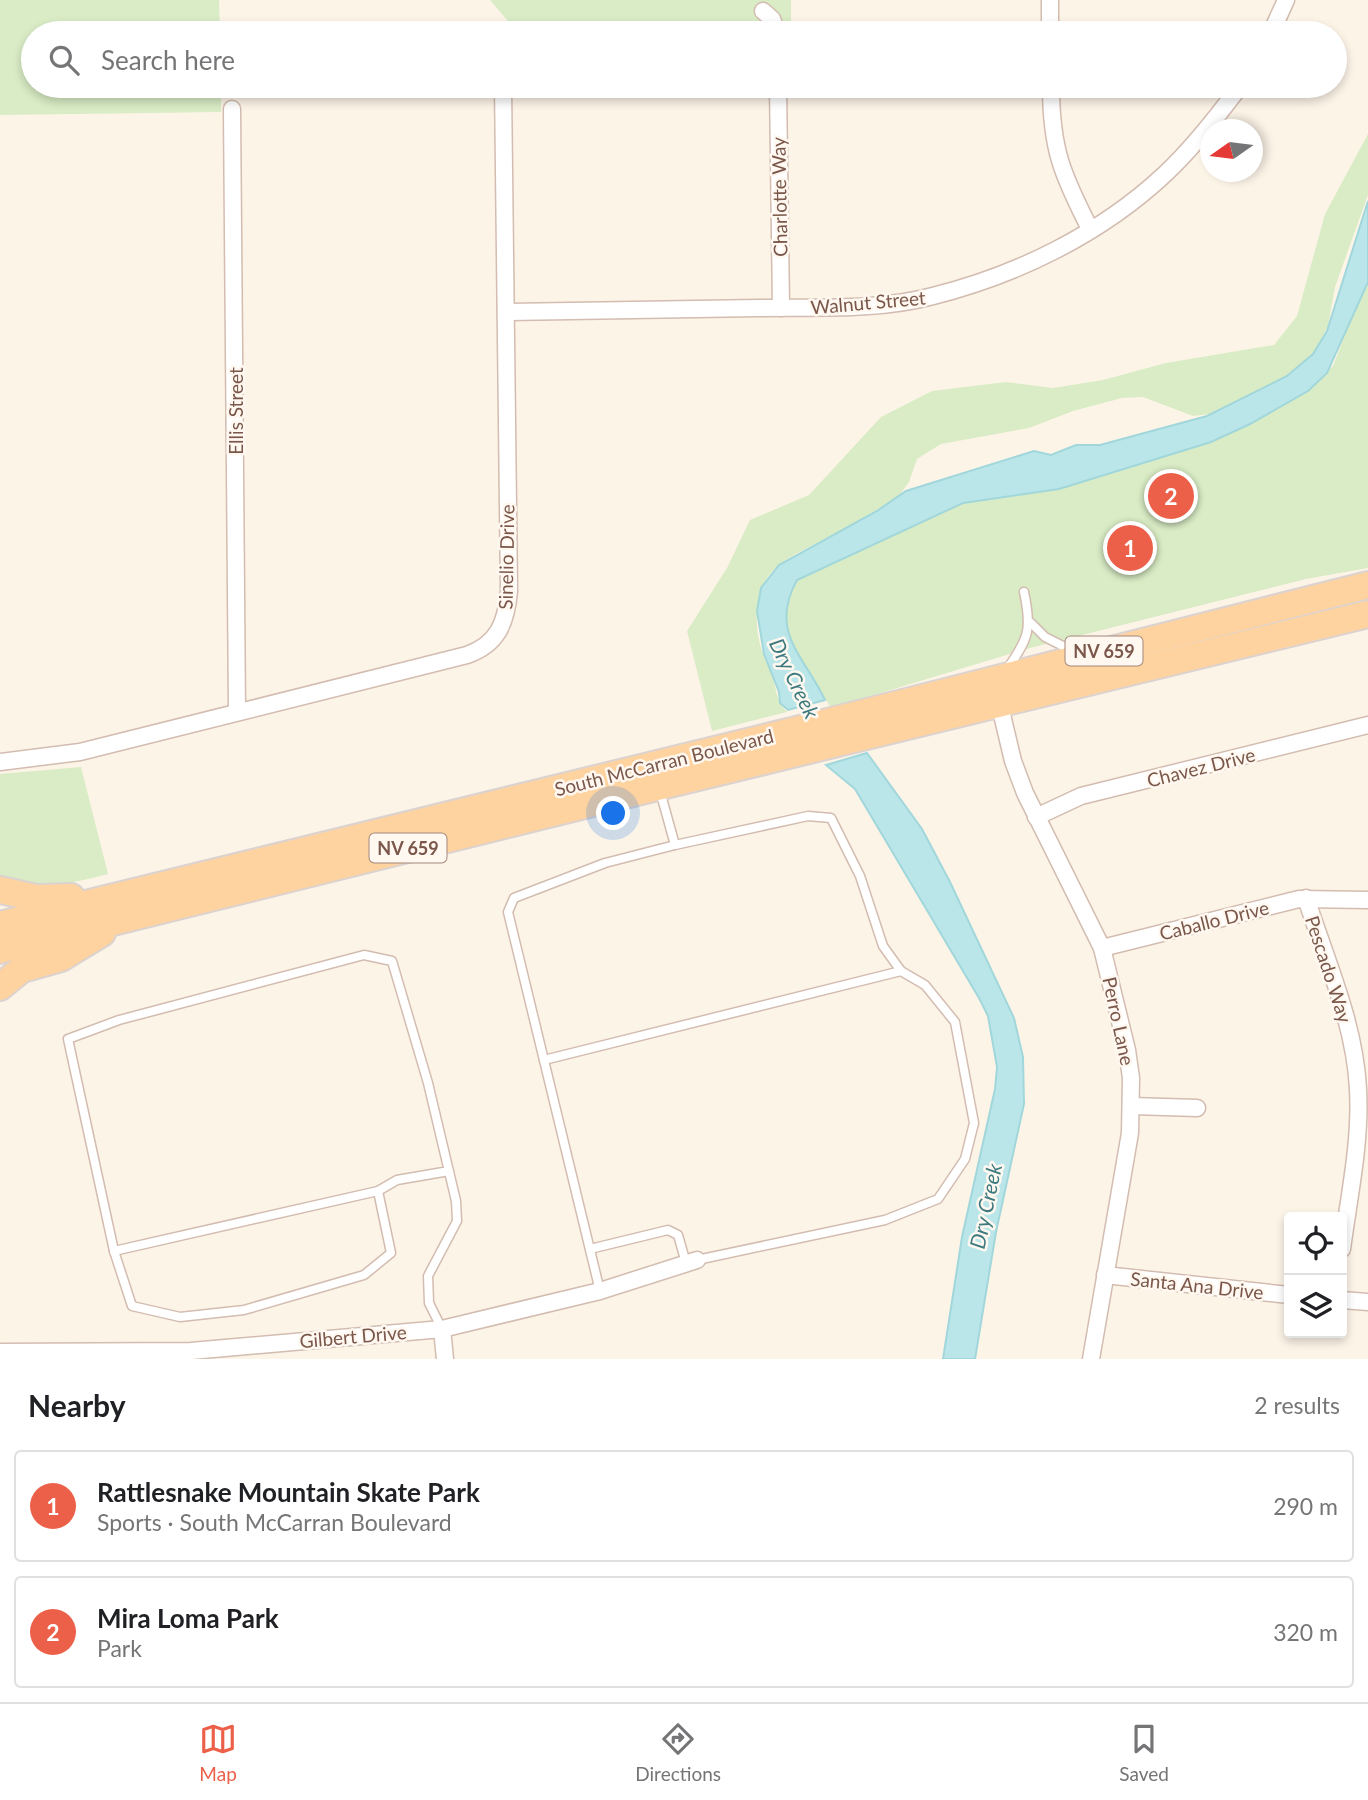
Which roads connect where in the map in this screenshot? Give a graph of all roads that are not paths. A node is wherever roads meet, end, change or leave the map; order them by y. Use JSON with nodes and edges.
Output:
{"nodes":[{"id":1,"x":1050,"y":0,"type":"edge"},
{"id":2,"x":1286,"y":0,"type":"edge"},
{"id":3,"x":763,"y":11,"type":"dead end"},
{"id":4,"x":773,"y":21,"type":"edge"},
{"id":5,"x":1050,"y":21,"type":"edge"},
{"id":6,"x":1276,"y":21,"type":"edge"},
{"id":7,"x":503,"y":98,"type":"edge"},
{"id":8,"x":778,"y":98,"type":"edge"},
{"id":9,"x":1051,"y":98,"type":"edge"},
{"id":10,"x":1230,"y":98,"type":"edge"},
{"id":11,"x":232,"y":109,"type":"dead end"},
{"id":12,"x":1090,"y":229,"type":"junction"},
{"id":13,"x":781,"y":308,"type":"junction"},
{"id":14,"x":506,"y":312,"type":"junction"},
{"id":15,"x":1368,"y":585,"type":"edge"},
{"id":16,"x":1024,"y":592,"type":"dead end"},
{"id":17,"x":1368,"y":614,"type":"edge"},
{"id":18,"x":1031,"y":623,"type":"junction"},
{"id":19,"x":1083,"y":656,"type":"junction"},
{"id":20,"x":1000,"y":690,"type":"junction"},
{"id":21,"x":237,"y":712,"type":"junction"},
{"id":22,"x":1368,"y":725,"type":"edge"},
{"id":23,"x":848,"y":729,"type":"junction"},
{"id":24,"x":0,"y":762,"type":"edge"},
{"id":25,"x":659,"y":785,"type":"junction"},
{"id":26,"x":1036,"y":817,"type":"junction"},
{"id":27,"x":675,"y":845,"type":"junction"},
{"id":28,"x":0,"y":890,"type":"edge"},
{"id":29,"x":1306,"y":898,"type":"junction"},
{"id":30,"x":1368,"y":900,"type":"edge"},
{"id":31,"x":124,"y":907,"type":"junction"},
{"id":32,"x":0,"y":925,"type":"edge"},
{"id":33,"x":1102,"y":948,"type":"junction"},
{"id":34,"x":0,"y":950,"type":"edge"},
{"id":35,"x":901,"y":971,"type":"junction"},
{"id":36,"x":0,"y":987,"type":"edge"},
{"id":37,"x":544,"y":1060,"type":"junction"},
{"id":38,"x":1132,"y":1106,"type":"junction"},
{"id":39,"x":1197,"y":1108,"type":"dead end"},
{"id":40,"x":449,"y":1171,"type":"junction"},
{"id":41,"x":377,"y":1191,"type":"junction"},
{"id":42,"x":1347,"y":1214,"type":"edge"},
{"id":43,"x":590,"y":1249,"type":"junction"},
{"id":44,"x":114,"y":1251,"type":"junction"},
{"id":45,"x":692,"y":1262,"type":"junction"},
{"id":46,"x":1105,"y":1275,"type":"junction"},
{"id":47,"x":600,"y":1291,"type":"junction"},
{"id":48,"x":1284,"y":1293,"type":"edge"},
{"id":49,"x":1347,"y":1300,"type":"edge"},
{"id":50,"x":1368,"y":1302,"type":"edge"},
{"id":51,"x":442,"y":1329,"type":"junction"},
{"id":52,"x":0,"y":1352,"type":"edge"},
{"id":53,"x":191,"y":1355,"type":"edge"},
{"id":54,"x":33,"y":1356,"type":"edge"},
{"id":55,"x":445,"y":1359,"type":"edge"},
{"id":56,"x":1091,"y":1359,"type":"edge"}],
"edges":[{"from":1,"to":5,"type":"street"},
{"from":2,"to":6,"type":"street"},
{"from":3,"to":4,"type":"street"},
{"from":7,"to":14,"type":"street","name":"Sinelio Drive"},
{"from":8,"to":13,"type":"street","name":"Charlotte Way"},
{"from":9,"to":12,"type":"street"},
{"from":10,"to":12,"type":"street","name":"Walnut Street"},
{"from":11,"to":21,"type":"street","name":"Ellis Street"},
{"from":12,"to":13,"type":"street","name":"Walnut Street"},
{"from":13,"to":14,"type":"street","name":"Walnut Street"},
{"from":14,"to":21,"type":"street","name":"Sinelio Drive"},
{"from":15,"to":19,"type":"main road","name":"South McCarran Boulevard","number":"NV 659"},
{"from":16,"to":18,"type":"lane"},
{"from":17,"to":20,"type":"main road","name":"South McCarran Boulevard","number":"NV 659"},
{"from":18,"to":19,"type":"lane"},
{"from":18,"to":20,"type":"lane"},
{"from":19,"to":20,"type":"main road","name":"South McCarran Boulevard","number":"NV 659"},
{"from":20,"to":23,"type":"main road","name":"South McCarran Boulevard","number":"NV 659"},
{"from":20,"to":26,"type":"street","name":"Perro Lane"},
{"from":21,"to":24,"type":"street","name":"Sinelio Drive"},
{"from":22,"to":26,"type":"street","name":"Chavez Drive"},
{"from":23,"to":25,"type":"main road","name":"South McCarran Boulevard","number":"NV 659"},
{"from":23,"to":31,"type":"main road","name":"South McCarran Boulevard","number":"NV 659"},
{"from":25,"to":27,"type":"lane"},
{"from":25,"to":31,"type":"main road","name":"South McCarran Boulevard","number":"NV 659"},
{"from":26,"to":33,"type":"street","name":"Perro Lane"},
{"from":27,"to":35,"type":"lane"},
{"from":27,"to":37,"type":"lane"},
{"from":28,"to":31,"type":"main road"},
{"from":29,"to":30,"type":"street","name":"Caballo Drive"},
{"from":29,"to":33,"type":"street","name":"Caballo Drive"},
{"from":29,"to":42,"type":"street","name":"Pescado Way"},
{"from":31,"to":32,"type":"main road","name":"South McCarran Boulevard","number":"NV 659"},
{"from":31,"to":34,"type":"main road","name":"South McCarran Boulevard","number":"NV 659"},
{"from":31,"to":36,"type":"main road"},
{"from":33,"to":38,"type":"street","name":"Perro Lane"},
{"from":35,"to":37,"type":"lane"},
{"from":35,"to":45,"type":"lane"},
{"from":37,"to":43,"type":"lane"},
{"from":38,"to":39,"type":"street"},
{"from":38,"to":46,"type":"street","name":"Perro Lane"},
{"from":40,"to":41,"type":"lane"},
{"from":40,"to":44,"type":"lane"},
{"from":40,"to":51,"type":"lane"},
{"from":41,"to":44,"type":"lane"},
{"from":41,"to":44,"type":"lane"},
{"from":43,"to":45,"type":"lane"},
{"from":43,"to":47,"type":"lane"},
{"from":45,"to":47,"type":"street","name":"Gilbert Drive"},
{"from":46,"to":48,"type":"street","name":"Santa Ana Drive"},
{"from":46,"to":56,"type":"street","name":"Perro Lane"},
{"from":47,"to":51,"type":"street","name":"Gilbert Drive"},
{"from":49,"to":50,"type":"street"},
{"from":51,"to":53,"type":"street","name":"Gilbert Drive"},
{"from":51,"to":55,"type":"street"},
{"from":52,"to":54,"type":"street","name":"Gilbert Drive"},
{"from":53,"to":54,"type":"street","name":"Gilbert Drive"}]}
